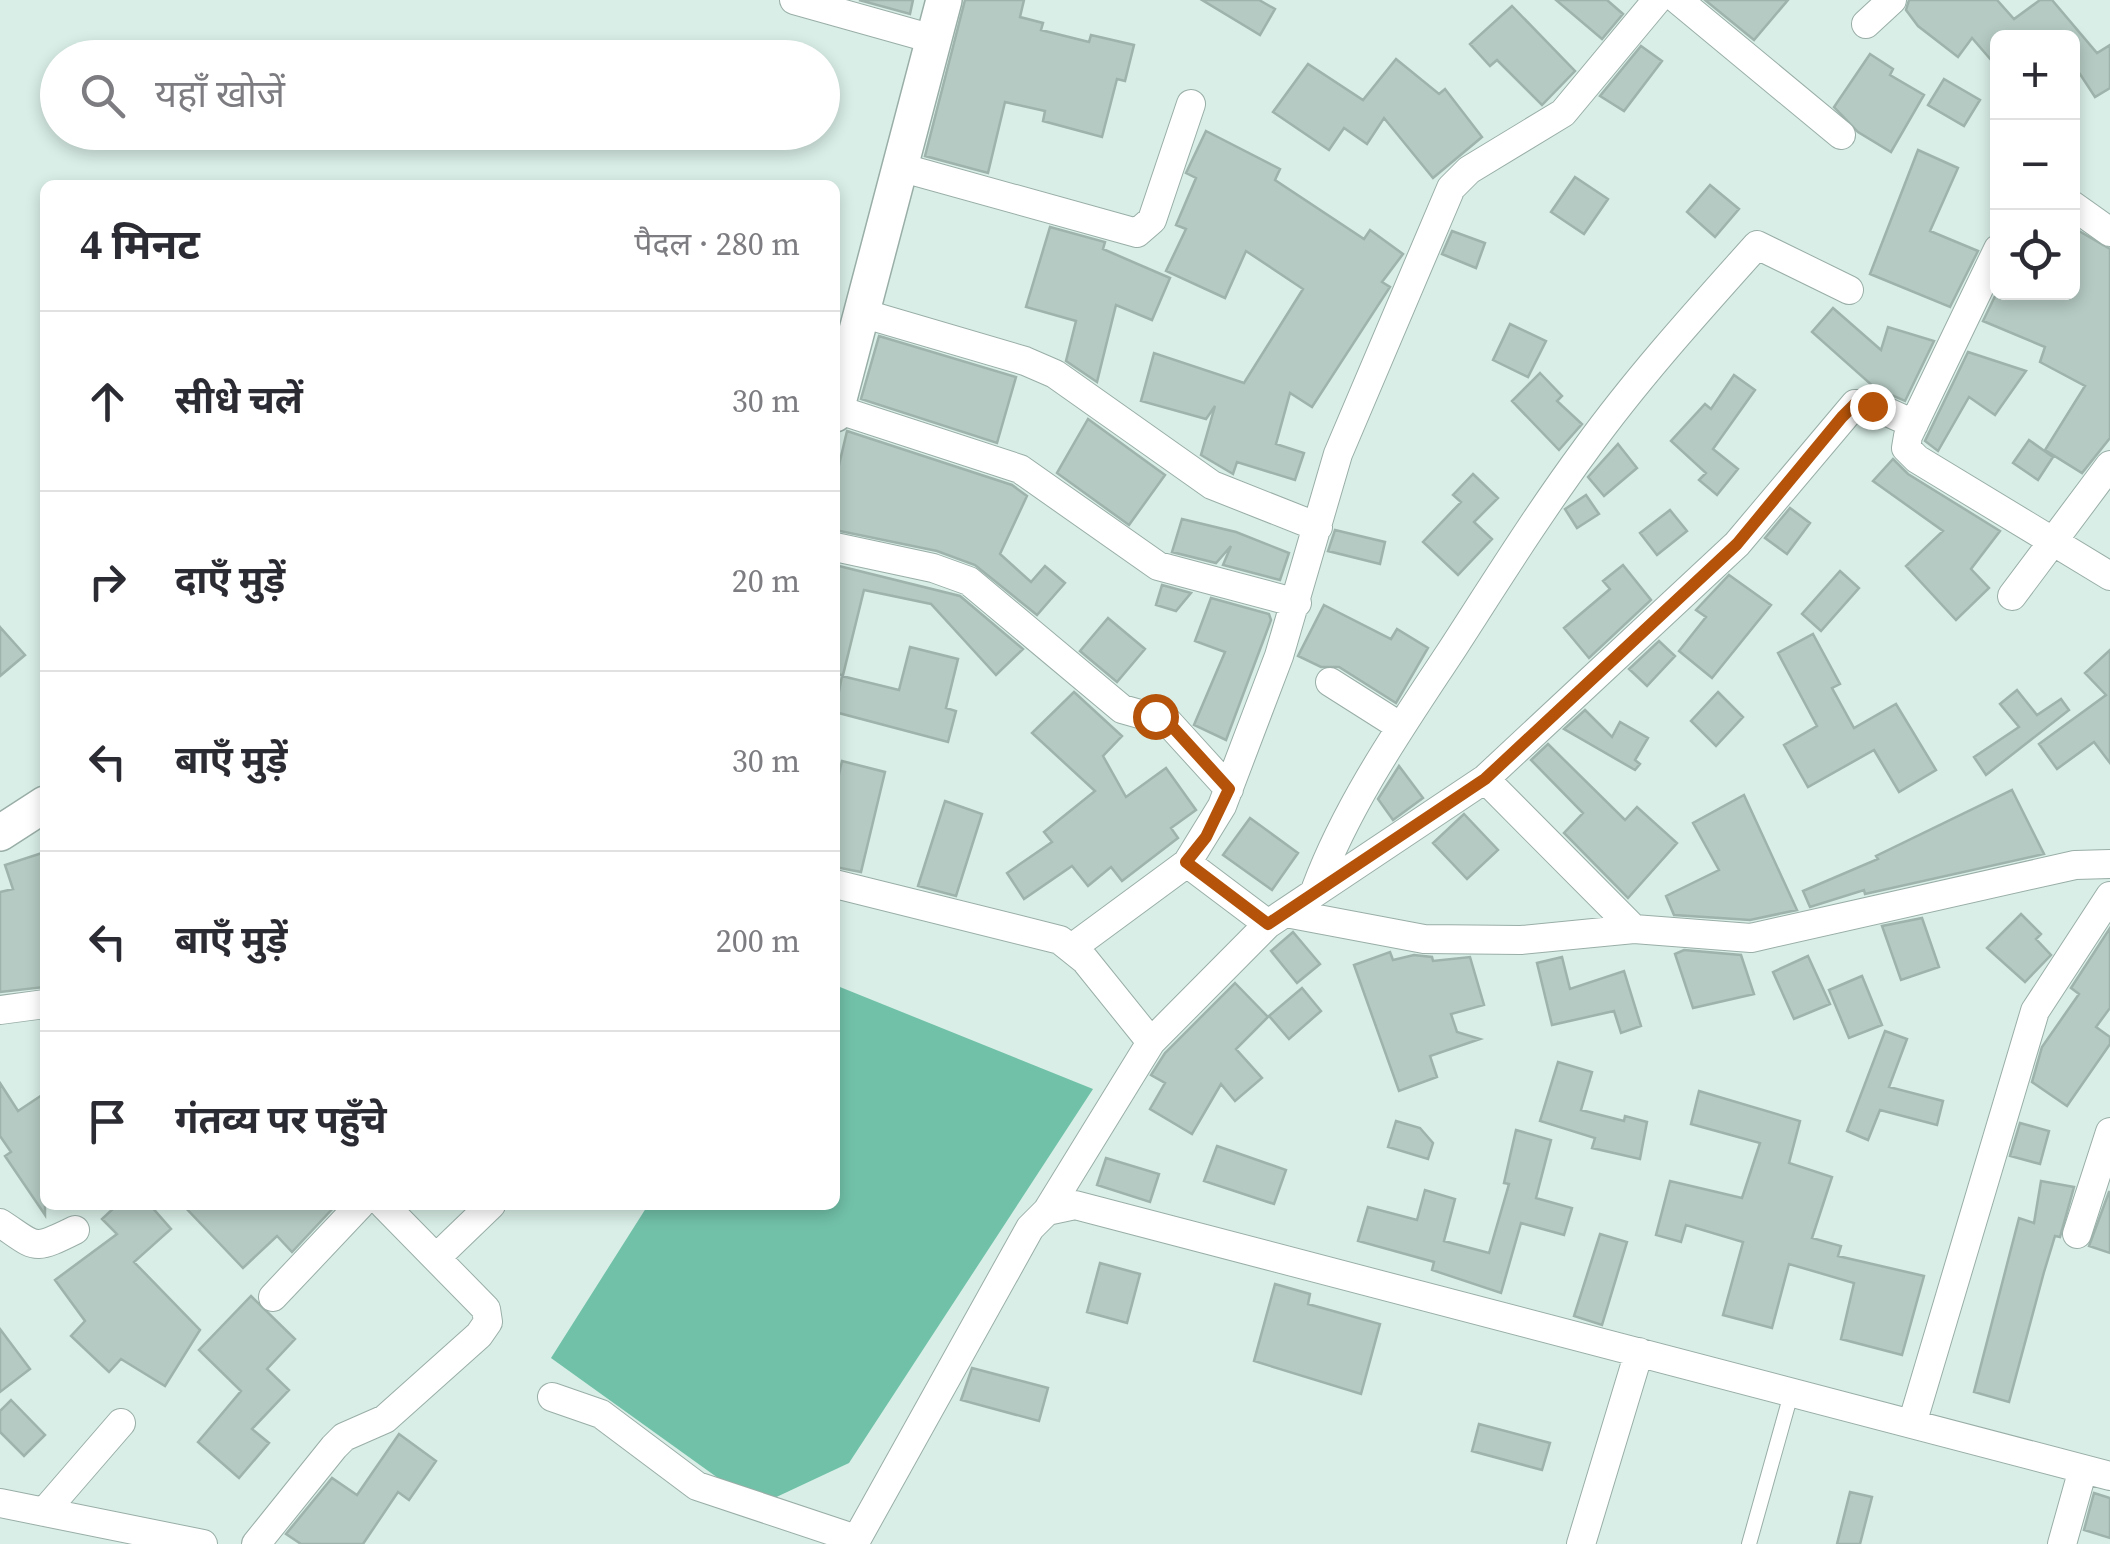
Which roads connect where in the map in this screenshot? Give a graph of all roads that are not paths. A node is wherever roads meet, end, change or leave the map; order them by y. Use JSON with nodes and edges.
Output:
{"nodes":[{"id":1,"x":794,"y":0,"type":"edge"},
{"id":2,"x":944,"y":0,"type":"edge"},
{"id":3,"x":1656,"y":0,"type":"edge"},
{"id":4,"x":1678,"y":0,"type":"edge"},
{"id":5,"x":1892,"y":0,"type":"edge"},
{"id":6,"x":1866,"y":24,"type":"dead end"},
{"id":7,"x":933,"y":39,"type":"junction"},
{"id":8,"x":1190,"y":104,"type":"dead end"},
{"id":9,"x":1841,"y":135,"type":"dead end"},
{"id":10,"x":903,"y":168,"type":"junction"},
{"id":11,"x":2079,"y":210,"type":"edge"},
{"id":12,"x":2110,"y":232,"type":"edge"},
{"id":13,"x":1990,"y":266,"type":"edge"},
{"id":14,"x":1850,"y":290,"type":"dead end"},
{"id":15,"x":865,"y":314,"type":"junction"},
{"id":16,"x":840,"y":402,"type":"edge"},
{"id":17,"x":840,"y":413,"type":"edge"},
{"id":18,"x":1914,"y":424,"type":"junction"},
{"id":19,"x":2110,"y":465,"type":"edge"},
{"id":20,"x":1318,"y":527,"type":"junction"},
{"id":21,"x":2055,"y":543,"type":"junction"},
{"id":22,"x":840,"y":547,"type":"edge"},
{"id":23,"x":2110,"y":576,"type":"edge"},
{"id":24,"x":2012,"y":596,"type":"dead end"},
{"id":25,"x":1297,"y":602,"type":"junction"},
{"id":26,"x":1330,"y":682,"type":"dead end"},
{"id":27,"x":1401,"y":728,"type":"junction"},
{"id":28,"x":1485,"y":779,"type":"junction"},
{"id":29,"x":1229,"y":789,"type":"junction"},
{"id":30,"x":40,"y":807,"type":"edge"},
{"id":31,"x":0,"y":834,"type":"edge"},
{"id":32,"x":1186,"y":862,"type":"junction"},
{"id":33,"x":2110,"y":864,"type":"edge"},
{"id":34,"x":840,"y":885,"type":"edge"},
{"id":35,"x":1316,"y":888,"type":"junction"},
{"id":36,"x":2108,"y":906,"type":"edge"},
{"id":37,"x":1277,"y":918,"type":"junction"},
{"id":38,"x":1634,"y":930,"type":"junction"},
{"id":39,"x":1072,"y":947,"type":"junction"},
{"id":40,"x":40,"y":1005,"type":"edge"},
{"id":41,"x":0,"y":1010,"type":"edge"},
{"id":42,"x":1150,"y":1042,"type":"junction"},
{"id":43,"x":2110,"y":1132,"type":"edge"},
{"id":44,"x":355,"y":1210,"type":"edge"},
{"id":45,"x":389,"y":1210,"type":"edge"},
{"id":46,"x":486,"y":1210,"type":"edge"},
{"id":47,"x":1047,"y":1211,"type":"junction"},
{"id":48,"x":0,"y":1224,"type":"edge"},
{"id":49,"x":74,"y":1230,"type":"dead end"},
{"id":50,"x":2078,"y":1234,"type":"dead end"},
{"id":51,"x":436,"y":1258,"type":"junction"},
{"id":52,"x":273,"y":1297,"type":"dead end"},
{"id":53,"x":1639,"y":1352,"type":"junction"},
{"id":54,"x":1791,"y":1394,"type":"junction"},
{"id":55,"x":552,"y":1397,"type":"dead end"},
{"id":56,"x":121,"y":1424,"type":"dead end"},
{"id":57,"x":1912,"y":1424,"type":"junction"},
{"id":58,"x":2096,"y":1472,"type":"edge"},
{"id":59,"x":0,"y":1502,"type":"edge"},
{"id":60,"x":44,"y":1512,"type":"junction"},
{"id":61,"x":855,"y":1542,"type":"edge"},
{"id":62,"x":203,"y":1544,"type":"edge"},
{"id":63,"x":256,"y":1544,"type":"edge"},
{"id":64,"x":1581,"y":1544,"type":"edge"},
{"id":65,"x":1749,"y":1544,"type":"edge"},
{"id":66,"x":2062,"y":1544,"type":"edge"}],
"edges":[{"from":1,"to":7,"type":"street"},
{"from":2,"to":7,"type":"street"},
{"from":3,"to":20,"type":"street"},
{"from":4,"to":9,"type":"street"},
{"from":5,"to":6,"type":"street"},
{"from":7,"to":10,"type":"street"},
{"from":8,"to":10,"type":"street"},
{"from":10,"to":15,"type":"street"},
{"from":11,"to":12,"type":"street"},
{"from":13,"to":18,"type":"street"},
{"from":14,"to":27,"type":"street"},
{"from":15,"to":16,"type":"street"},
{"from":15,"to":20,"type":"street"},
{"from":17,"to":25,"type":"street"},
{"from":18,"to":21,"type":"street"},
{"from":18,"to":28,"type":"street"},
{"from":19,"to":21,"type":"street"},
{"from":20,"to":25,"type":"street"},
{"from":21,"to":23,"type":"street"},
{"from":21,"to":24,"type":"street"},
{"from":22,"to":29,"type":"street"},
{"from":25,"to":29,"type":"street"},
{"from":26,"to":27,"type":"street"},
{"from":27,"to":35,"type":"street"},
{"from":28,"to":35,"type":"street"},
{"from":28,"to":38,"type":"street"},
{"from":29,"to":32,"type":"street"},
{"from":30,"to":31,"type":"street"},
{"from":32,"to":37,"type":"street"},
{"from":32,"to":39,"type":"street"},
{"from":33,"to":38,"type":"street"},
{"from":34,"to":39,"type":"street"},
{"from":35,"to":37,"type":"street"},
{"from":36,"to":57,"type":"street"},
{"from":37,"to":38,"type":"street"},
{"from":37,"to":42,"type":"street"},
{"from":39,"to":42,"type":"street"},
{"from":40,"to":41,"type":"street"},
{"from":42,"to":47,"type":"street"},
{"from":43,"to":50,"type":"street"},
{"from":44,"to":52,"type":"street"},
{"from":45,"to":51,"type":"street"},
{"from":46,"to":51,"type":"street"},
{"from":47,"to":53,"type":"street"},
{"from":47,"to":61,"type":"street"},
{"from":48,"to":49,"type":"street"},
{"from":51,"to":63,"type":"street"},
{"from":53,"to":54,"type":"street"},
{"from":53,"to":64,"type":"street"},
{"from":54,"to":57,"type":"street"},
{"from":54,"to":65,"type":"lane"},
{"from":55,"to":61,"type":"street"},
{"from":56,"to":60,"type":"street"},
{"from":57,"to":58,"type":"street"},
{"from":58,"to":66,"type":"street"},
{"from":59,"to":60,"type":"street"},
{"from":60,"to":62,"type":"street"}]}
